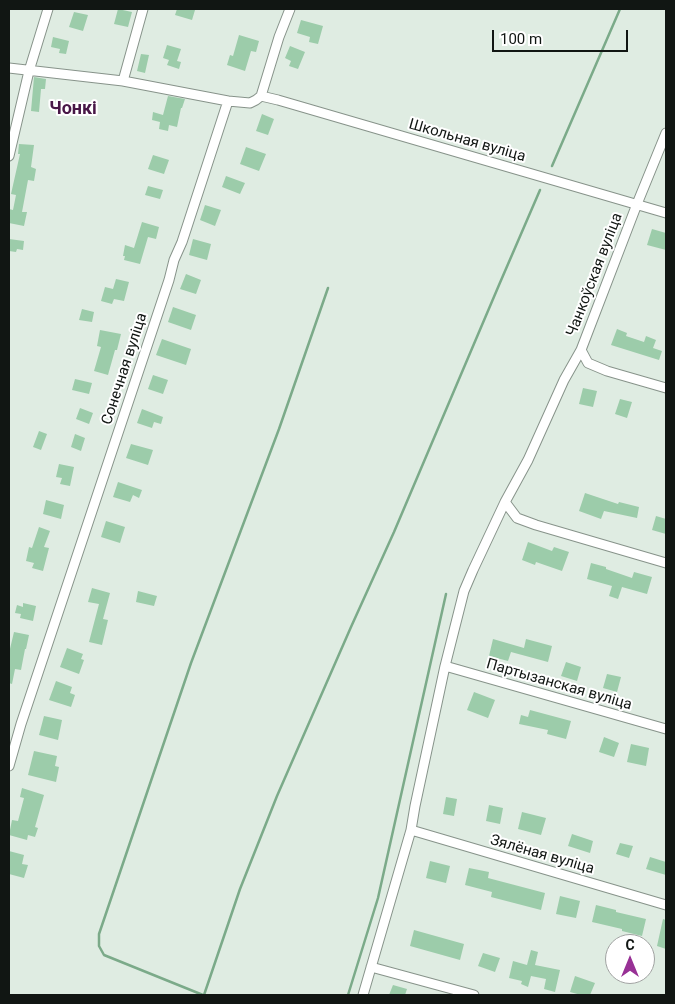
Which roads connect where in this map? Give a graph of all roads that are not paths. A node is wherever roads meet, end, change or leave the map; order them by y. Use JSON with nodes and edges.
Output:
{"nodes":[{"id":1,"x":48,"y":9,"type":"edge"},
{"id":2,"x":143,"y":9,"type":"edge"},
{"id":3,"x":290,"y":9,"type":"edge"},
{"id":4,"x":9,"y":68,"type":"edge"},
{"id":5,"x":29,"y":71,"type":"junction"},
{"id":6,"x":123,"y":81,"type":"junction"},
{"id":7,"x":261,"y":96,"type":"junction"},
{"id":8,"x":228,"y":101,"type":"junction"},
{"id":9,"x":666,"y":133,"type":"edge"},
{"id":10,"x":9,"y":156,"type":"edge"},
{"id":11,"x":637,"y":204,"type":"junction"},
{"id":12,"x":666,"y":213,"type":"edge"},
{"id":13,"x":581,"y":350,"type":"junction"},
{"id":14,"x":666,"y":388,"type":"edge"},
{"id":15,"x":504,"y":502,"type":"junction"},
{"id":16,"x":666,"y":563,"type":"edge"},
{"id":17,"x":445,"y":666,"type":"junction"},
{"id":18,"x":666,"y":730,"type":"edge"},
{"id":19,"x":9,"y":766,"type":"edge"},
{"id":20,"x":411,"y":830,"type":"junction"},
{"id":21,"x":666,"y":905,"type":"edge"},
{"id":22,"x":371,"y":967,"type":"junction"},
{"id":23,"x":363,"y":995,"type":"edge"},
{"id":24,"x":474,"y":995,"type":"edge"}],
"edges":[{"from":1,"to":5,"type":"street"},
{"from":2,"to":6,"type":"street"},
{"from":3,"to":7,"type":"street"},
{"from":4,"to":5,"type":"street"},
{"from":5,"to":6,"type":"street"},
{"from":5,"to":10,"type":"street"},
{"from":6,"to":8,"type":"street"},
{"from":7,"to":8,"type":"street"},
{"from":7,"to":11,"type":"street","name":"Школьная вуліца"},
{"from":8,"to":19,"type":"street","name":"Сонечная вуліца"},
{"from":9,"to":11,"type":"street","name":"Чанкоўская вуліца"},
{"from":11,"to":12,"type":"street","name":"Школьная вуліца"},
{"from":11,"to":13,"type":"street","name":"Чанкоўская вуліца"},
{"from":13,"to":14,"type":"street","name":"Чанкоўская вуліца"},
{"from":13,"to":15,"type":"street"},
{"from":15,"to":16,"type":"street"},
{"from":15,"to":17,"type":"street"},
{"from":17,"to":18,"type":"street","name":"Партызанская вуліца"},
{"from":17,"to":20,"type":"street"},
{"from":20,"to":21,"type":"street","name":"Зялёная вуліца"},
{"from":20,"to":22,"type":"street"},
{"from":22,"to":23,"type":"street"},
{"from":22,"to":24,"type":"street"}]}
